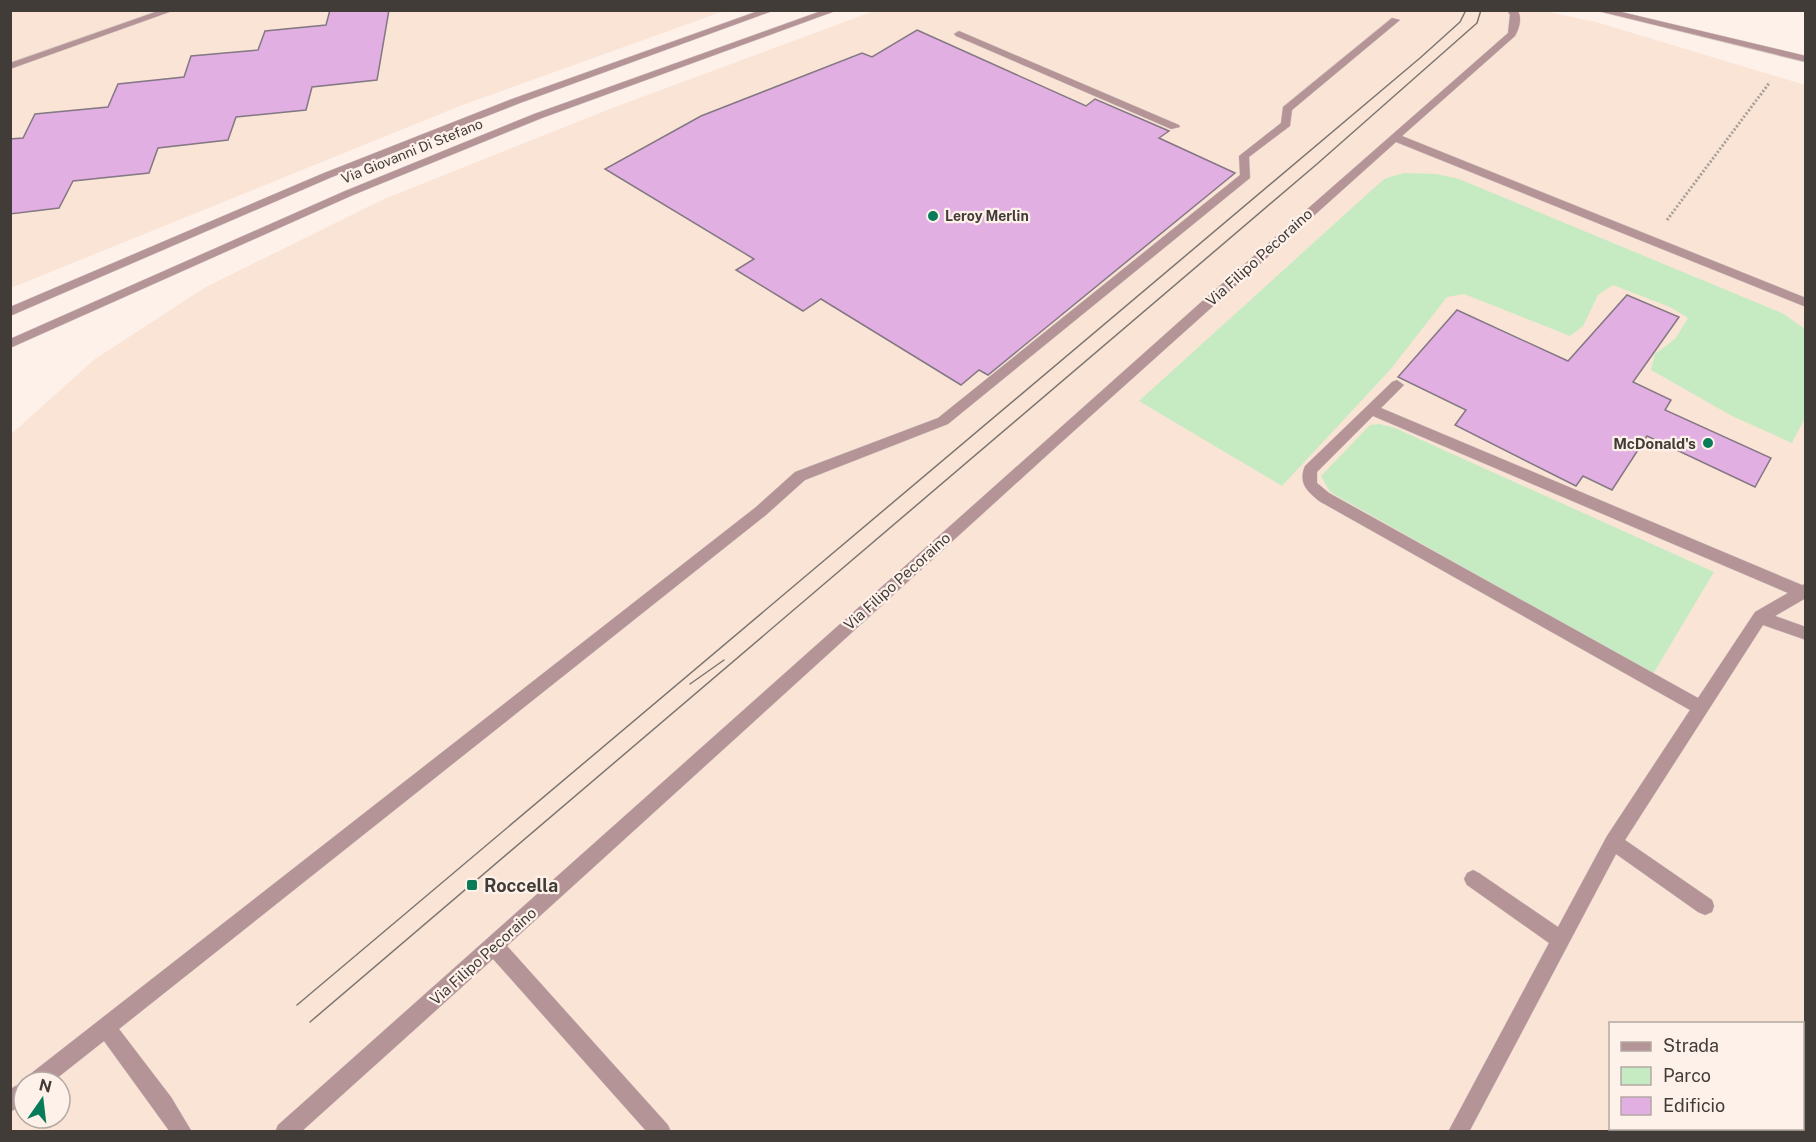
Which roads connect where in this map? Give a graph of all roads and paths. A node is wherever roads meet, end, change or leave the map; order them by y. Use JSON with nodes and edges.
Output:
{"nodes":[{"id":1,"x":171,"y":10,"type":"edge"},
{"id":2,"x":771,"y":10,"type":"edge"},
{"id":3,"x":834,"y":10,"type":"edge"},
{"id":4,"x":1511,"y":10,"type":"edge"},
{"id":5,"x":1598,"y":10,"type":"edge"},
{"id":6,"x":1395,"y":20,"type":"dead end"},
{"id":7,"x":959,"y":34,"type":"dead end"},
{"id":8,"x":1806,"y":59,"type":"edge"},
{"id":9,"x":10,"y":66,"type":"edge"},
{"id":10,"x":1770,"y":82,"type":"dead end"},
{"id":11,"x":1175,"y":127,"type":"dead end"},
{"id":12,"x":1394,"y":137,"type":"junction"},
{"id":13,"x":1664,"y":224,"type":"dead end"},
{"id":14,"x":1804,"y":301,"type":"edge"},
{"id":15,"x":10,"y":312,"type":"edge"},
{"id":16,"x":10,"y":344,"type":"edge"},
{"id":17,"x":1397,"y":385,"type":"dead end"},
{"id":18,"x":1372,"y":410,"type":"junction"},
{"id":19,"x":1804,"y":591,"type":"edge"},
{"id":20,"x":1760,"y":617,"type":"junction"},
{"id":21,"x":1806,"y":634,"type":"edge"},
{"id":22,"x":1702,"y":708,"type":"junction"},
{"id":23,"x":1613,"y":843,"type":"junction"},
{"id":24,"x":1473,"y":879,"type":"dead end"},
{"id":25,"x":1705,"y":906,"type":"dead end"},
{"id":26,"x":1560,"y":940,"type":"junction"},
{"id":27,"x":494,"y":946,"type":"junction"},
{"id":28,"x":106,"y":1027,"type":"junction"},
{"id":29,"x":51,"y":1070,"type":"edge"},
{"id":30,"x":182,"y":1131,"type":"edge"},
{"id":31,"x":285,"y":1131,"type":"edge"},
{"id":32,"x":661,"y":1131,"type":"edge"},
{"id":33,"x":1458,"y":1131,"type":"edge"}],
"edges":[{"from":1,"to":9,"type":"street"},
{"from":2,"to":15,"type":"street","name":"Via Giovanni Di Stefano"},
{"from":3,"to":16,"type":"street","name":"Via Giovanni Di Stefano"},
{"from":4,"to":12,"type":"street","name":"Via Filipo Pecoraino"},
{"from":5,"to":8,"type":"street"},
{"from":6,"to":28,"type":"street"},
{"from":7,"to":11,"type":"street"},
{"from":10,"to":13,"type":"path"},
{"from":12,"to":14,"type":"street"},
{"from":12,"to":27,"type":"street","name":"Via Filipo Pecoraino"},
{"from":17,"to":18,"type":"street"},
{"from":18,"to":19,"type":"street"},
{"from":18,"to":22,"type":"street"},
{"from":19,"to":20,"type":"street"},
{"from":20,"to":21,"type":"street"},
{"from":20,"to":22,"type":"street"},
{"from":22,"to":23,"type":"street"},
{"from":23,"to":25,"type":"street"},
{"from":23,"to":26,"type":"street"},
{"from":24,"to":26,"type":"street"},
{"from":26,"to":33,"type":"street"},
{"from":27,"to":31,"type":"street","name":"Via Filipo Pecoraino"},
{"from":27,"to":32,"type":"street"},
{"from":28,"to":29,"type":"street"},
{"from":28,"to":30,"type":"street"}]}
